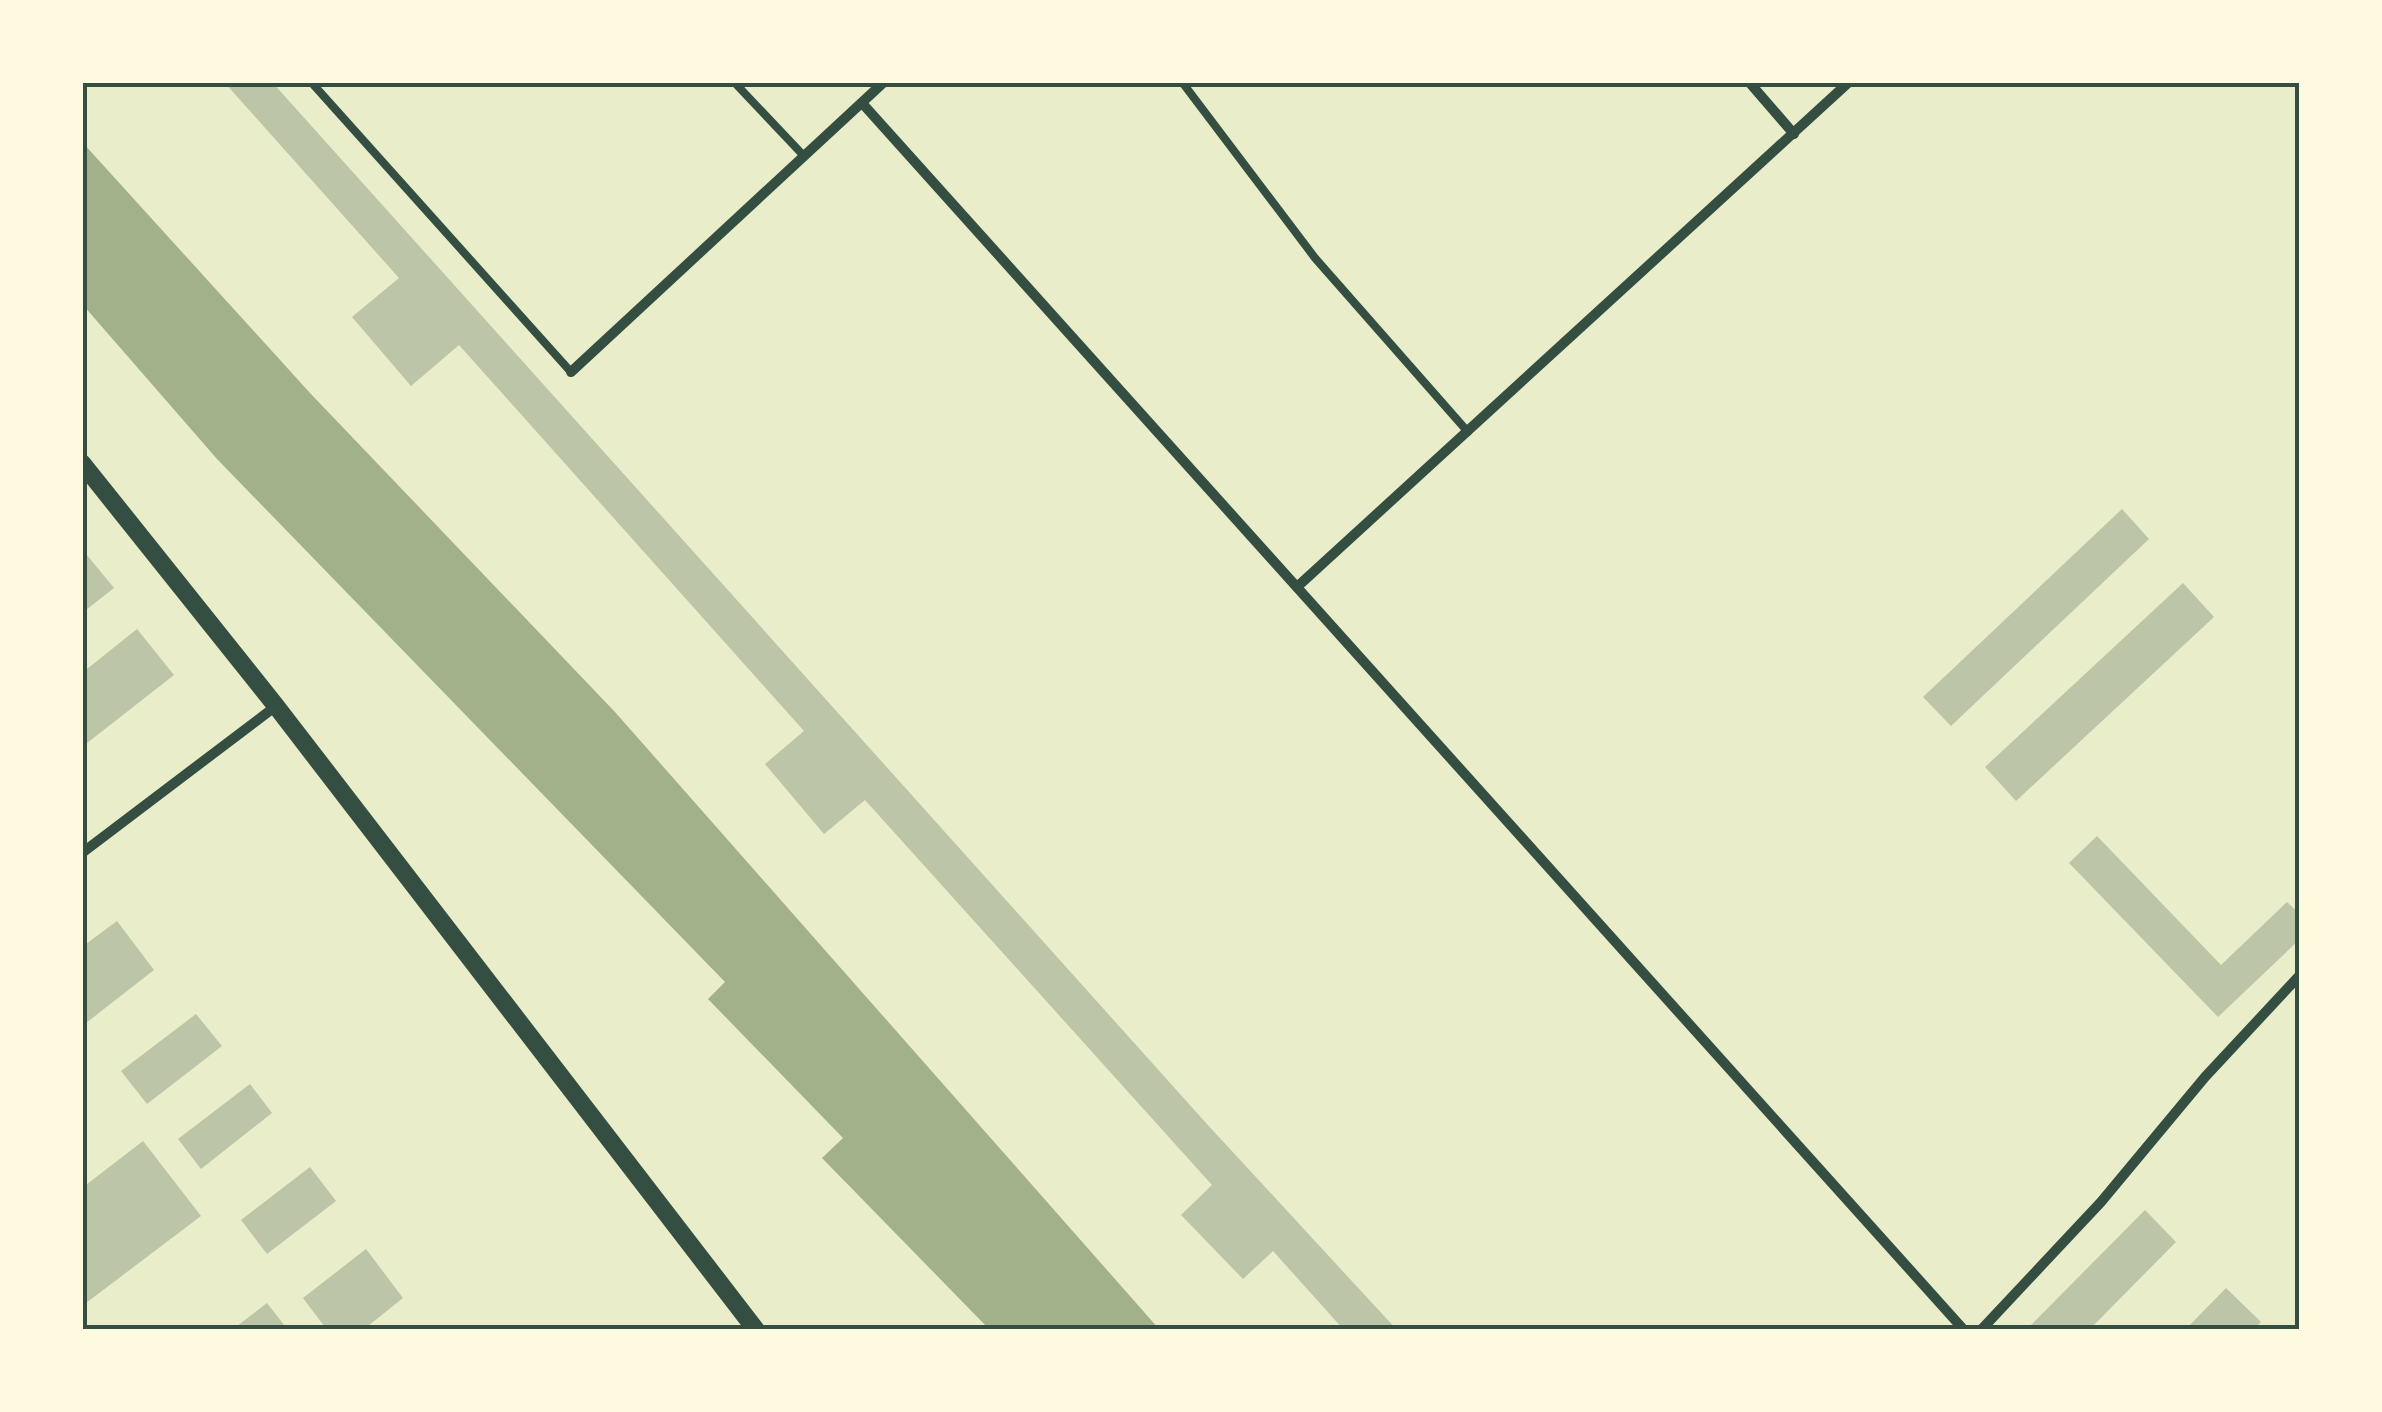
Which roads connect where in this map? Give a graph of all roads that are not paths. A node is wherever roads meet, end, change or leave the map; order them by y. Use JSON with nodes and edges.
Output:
{"nodes":[{"id":1,"x":312,"y":82,"type":"edge"},
{"id":2,"x":734,"y":82,"type":"edge"},
{"id":3,"x":884,"y":82,"type":"edge"},
{"id":4,"x":1182,"y":82,"type":"edge"},
{"id":5,"x":1749,"y":82,"type":"edge"},
{"id":6,"x":1849,"y":82,"type":"edge"},
{"id":7,"x":862,"y":103,"type":"junction"},
{"id":8,"x":1794,"y":134,"type":"junction"},
{"id":9,"x":804,"y":156,"type":"junction"},
{"id":10,"x":571,"y":372,"type":"joint"},
{"id":11,"x":1468,"y":432,"type":"junction"},
{"id":12,"x":82,"y":463,"type":"edge"},
{"id":13,"x":1297,"y":587,"type":"junction"},
{"id":14,"x":276,"y":706,"type":"junction"},
{"id":15,"x":82,"y":853,"type":"edge"},
{"id":16,"x":2300,"y":975,"type":"edge"},
{"id":17,"x":756,"y":1330,"type":"edge"},
{"id":18,"x":1964,"y":1330,"type":"edge"},
{"id":19,"x":1980,"y":1330,"type":"edge"}],
"edges":[{"from":1,"to":10,"type":"lane"},
{"from":2,"to":9,"type":"lane"},
{"from":3,"to":7,"type":"street"},
{"from":4,"to":11,"type":"lane"},
{"from":5,"to":8,"type":"street"},
{"from":6,"to":8,"type":"street"},
{"from":7,"to":9,"type":"street"},
{"from":7,"to":13,"type":"street"},
{"from":8,"to":11,"type":"street"},
{"from":9,"to":10,"type":"street"},
{"from":11,"to":13,"type":"street"},
{"from":12,"to":14,"type":"street"},
{"from":13,"to":18,"type":"street"},
{"from":14,"to":15,"type":"street"},
{"from":14,"to":17,"type":"street"},
{"from":16,"to":19,"type":"street"}]}
